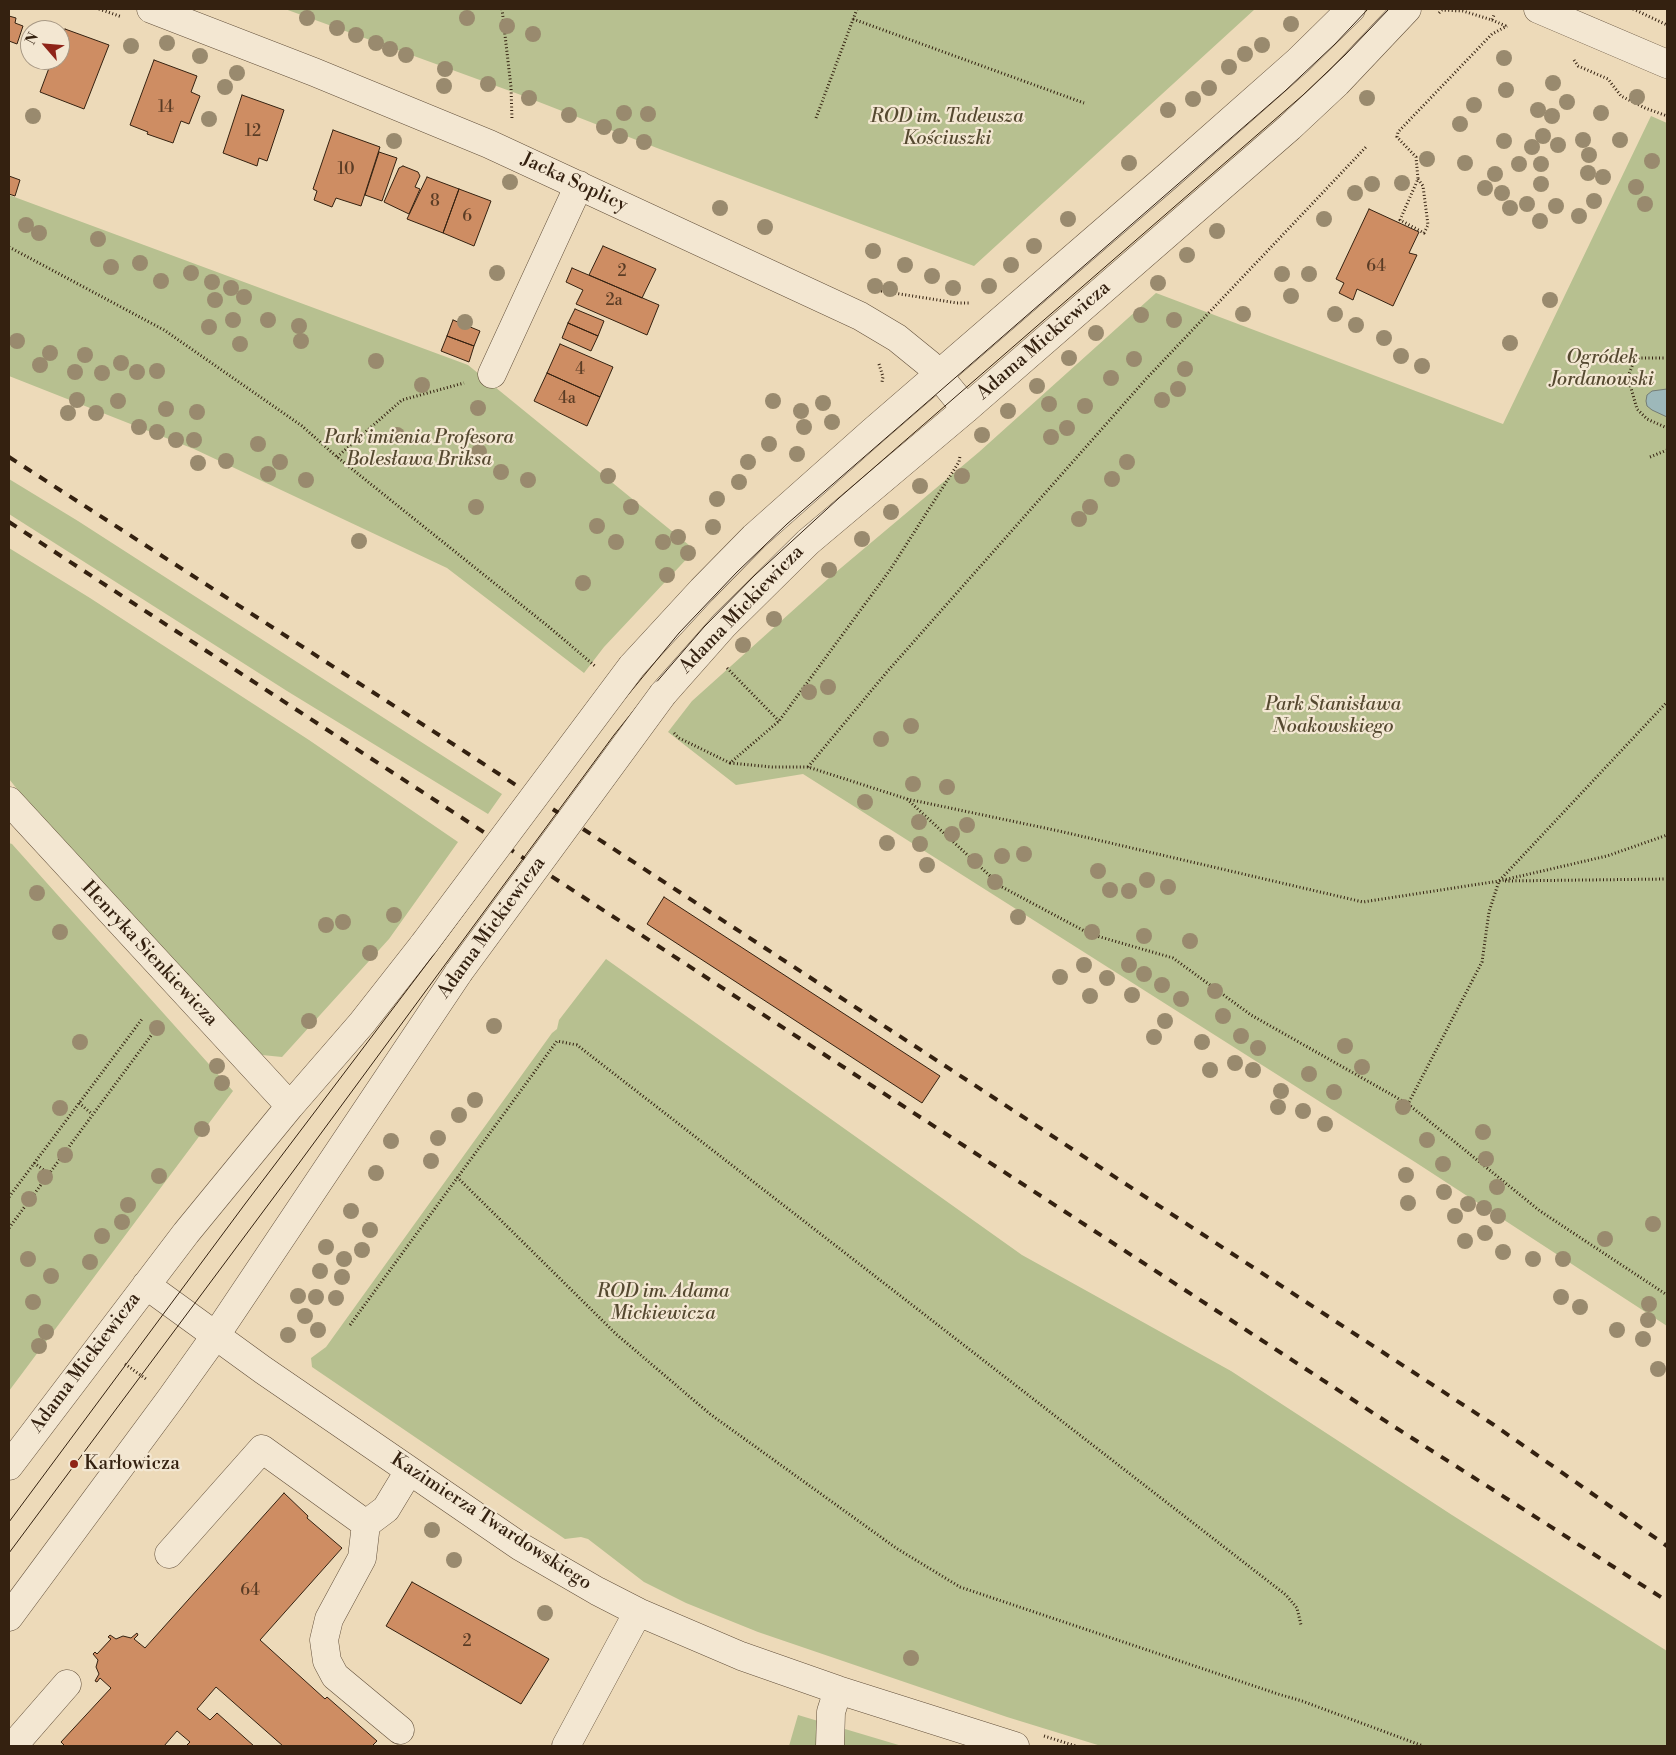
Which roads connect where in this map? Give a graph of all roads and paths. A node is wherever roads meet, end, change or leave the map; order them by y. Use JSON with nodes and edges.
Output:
{"nodes":[{"id":1,"x":151,"y":9,"type":"edge"},
{"id":2,"x":502,"y":9,"type":"edge"},
{"id":3,"x":857,"y":9,"type":"edge"},
{"id":4,"x":1351,"y":9,"type":"edge"},
{"id":5,"x":1407,"y":9,"type":"edge"},
{"id":6,"x":1538,"y":9,"type":"edge"},
{"id":7,"x":1633,"y":9,"type":"edge"},
{"id":8,"x":853,"y":19,"type":"junction"},
{"id":9,"x":1492,"y":20,"type":"dead end"},
{"id":10,"x":1667,"y":24,"type":"edge"},
{"id":11,"x":1507,"y":26,"type":"junction"},
{"id":12,"x":1516,"y":29,"type":"dead end"},
{"id":13,"x":1574,"y":58,"type":"dead end"},
{"id":14,"x":1667,"y":64,"type":"edge"},
{"id":15,"x":1084,"y":103,"type":"dead end"},
{"id":16,"x":1667,"y":116,"type":"edge"},
{"id":17,"x":816,"y":118,"type":"dead end"},
{"id":18,"x":512,"y":120,"type":"dead end"},
{"id":19,"x":1366,"y":147,"type":"dead end"},
{"id":20,"x":1418,"y":179,"type":"junction"},
{"id":21,"x":579,"y":185,"type":"junction"},
{"id":22,"x":9,"y":247,"type":"edge"},
{"id":23,"x":877,"y":290,"type":"dead end"},
{"id":24,"x":973,"y":303,"type":"dead end"},
{"id":25,"x":1667,"y":358,"type":"edge"},
{"id":26,"x":877,"y":360,"type":"dead end"},
{"id":27,"x":492,"y":374,"type":"joint"},
{"id":28,"x":939,"y":375,"type":"junction"},
{"id":29,"x":882,"y":386,"type":"dead end"},
{"id":30,"x":966,"y":409,"type":"junction"},
{"id":31,"x":1667,"y":428,"type":"edge"},
{"id":32,"x":1667,"y":450,"type":"edge"},
{"id":33,"x":961,"y":452,"type":"dead end"},
{"id":34,"x":337,"y":457,"type":"junction"},
{"id":35,"x":1650,"y":457,"type":"dead end"},
{"id":36,"x":725,"y":666,"type":"dead end"},
{"id":37,"x":600,"y":670,"type":"dead end"},
{"id":38,"x":1667,"y":702,"type":"edge"},
{"id":39,"x":779,"y":721,"type":"junction"},
{"id":40,"x":672,"y":732,"type":"dead end"},
{"id":41,"x":730,"y":763,"type":"junction"},
{"id":42,"x":808,"y":767,"type":"junction"},
{"id":43,"x":907,"y":799,"type":"junction"},
{"id":44,"x":9,"y":802,"type":"edge"},
{"id":45,"x":1667,"y":835,"type":"edge"},
{"id":46,"x":1667,"y":879,"type":"edge"},
{"id":47,"x":1499,"y":881,"type":"junction"},
{"id":48,"x":142,"y":1019,"type":"dead end"},
{"id":49,"x":156,"y":1029,"type":"dead end"},
{"id":50,"x":79,"y":1103,"type":"junction"},
{"id":51,"x":1408,"y":1104,"type":"junction"},
{"id":52,"x":290,"y":1106,"type":"junction"},
{"id":53,"x":92,"y":1114,"type":"junction"},
{"id":54,"x":34,"y":1163,"type":"junction"},
{"id":55,"x":48,"y":1173,"type":"junction"},
{"id":56,"x":457,"y":1177,"type":"junction"},
{"id":57,"x":9,"y":1197,"type":"edge"},
{"id":58,"x":10,"y":1228,"type":"edge"},
{"id":59,"x":146,"y":1285,"type":"junction"},
{"id":60,"x":1667,"y":1295,"type":"edge"},
{"id":61,"x":350,"y":1326,"type":"dead end"},
{"id":62,"x":216,"y":1335,"type":"junction"},
{"id":63,"x":120,"y":1361,"type":"dead end"},
{"id":64,"x":152,"y":1384,"type":"dead end"},
{"id":65,"x":9,"y":1466,"type":"edge"},
{"id":66,"x":409,"y":1471,"type":"junction"},
{"id":67,"x":366,"y":1524,"type":"junction"},
{"id":68,"x":169,"y":1554,"type":"dead end"},
{"id":69,"x":638,"y":1612,"type":"junction"},
{"id":70,"x":9,"y":1617,"type":"edge"},
{"id":71,"x":1301,"y":1625,"type":"dead end"},
{"id":72,"x":67,"y":1684,"type":"dead end"},
{"id":73,"x":838,"y":1690,"type":"junction"},
{"id":74,"x":400,"y":1730,"type":"dead end"},
{"id":75,"x":13,"y":1746,"type":"edge"},
{"id":76,"x":566,"y":1746,"type":"edge"},
{"id":77,"x":830,"y":1746,"type":"edge"},
{"id":78,"x":1015,"y":1746,"type":"edge"},
{"id":79,"x":1424,"y":1746,"type":"edge"}],
"edges":[{"from":1,"to":21,"type":"street","name":"Jacka Soplicy"},
{"from":2,"to":18,"type":"path"},
{"from":3,"to":8,"type":"path"},
{"from":4,"to":28,"type":"street","name":"Adama Mickiewicza"},
{"from":5,"to":30,"type":"street","name":"Adama Mickiewicza"},
{"from":6,"to":14,"type":"street"},
{"from":7,"to":10,"type":"path"},
{"from":8,"to":15,"type":"path"},
{"from":8,"to":17,"type":"path"},
{"from":9,"to":11,"type":"path"},
{"from":11,"to":12,"type":"path"},
{"from":11,"to":20,"type":"path"},
{"from":13,"to":16,"type":"path"},
{"from":19,"to":42,"type":"path"},
{"from":20,"to":20,"type":"path"},
{"from":21,"to":27,"type":"street"},
{"from":21,"to":28,"type":"street","name":"Jacka Soplicy"},
{"from":22,"to":34,"type":"path"},
{"from":23,"to":24,"type":"path"},
{"from":25,"to":31,"type":"path"},
{"from":26,"to":29,"type":"path"},
{"from":27,"to":34,"type":"path"},
{"from":28,"to":30,"type":"street","name":"Jacka Soplicy"},
{"from":28,"to":52,"type":"street","name":"Adama Mickiewicza","bridge":true},
{"from":30,"to":62,"type":"street","name":"Adama Mickiewicza","bridge":true},
{"from":32,"to":35,"type":"path"},
{"from":33,"to":39,"type":"path"},
{"from":34,"to":37,"type":"path"},
{"from":36,"to":39,"type":"path"},
{"from":38,"to":47,"type":"path"},
{"from":39,"to":41,"type":"path"},
{"from":40,"to":41,"type":"path"},
{"from":41,"to":42,"type":"path"},
{"from":42,"to":43,"type":"path"},
{"from":43,"to":47,"type":"path"},
{"from":43,"to":51,"type":"path"},
{"from":44,"to":52,"type":"street","name":"Henryka Sienkiewicza"},
{"from":45,"to":47,"type":"path"},
{"from":46,"to":47,"type":"path"},
{"from":47,"to":51,"type":"path"},
{"from":48,"to":50,"type":"path"},
{"from":49,"to":53,"type":"path"},
{"from":50,"to":53,"type":"path"},
{"from":50,"to":54,"type":"path"},
{"from":51,"to":60,"type":"path"},
{"from":52,"to":59,"type":"street","name":"Adama Mickiewicza"},
{"from":53,"to":55,"type":"path"},
{"from":54,"to":55,"type":"path"},
{"from":54,"to":57,"type":"path"},
{"from":55,"to":58,"type":"path"},
{"from":56,"to":61,"type":"path"},
{"from":56,"to":71,"type":"path"},
{"from":56,"to":79,"type":"path"},
{"from":59,"to":62,"type":"street","name":"Adama Mickiewicza"},
{"from":59,"to":65,"type":"street","name":"Adama Mickiewicza"},
{"from":62,"to":66,"type":"street","name":"Kazimierza Twardowskiego"},
{"from":62,"to":70,"type":"street","name":"Adama Mickiewicza"},
{"from":63,"to":64,"type":"path"},
{"from":66,"to":67,"type":"street"},
{"from":66,"to":69,"type":"street","name":"Kazimierza Twardowskiego"},
{"from":67,"to":68,"type":"street"},
{"from":67,"to":74,"type":"street"},
{"from":69,"to":73,"type":"street","name":"Kazimierza Twardowskiego"},
{"from":69,"to":76,"type":"street"},
{"from":72,"to":75,"type":"street"},
{"from":73,"to":77,"type":"street"},
{"from":73,"to":78,"type":"street","name":"Kazimierza Twardowskiego"}]}
